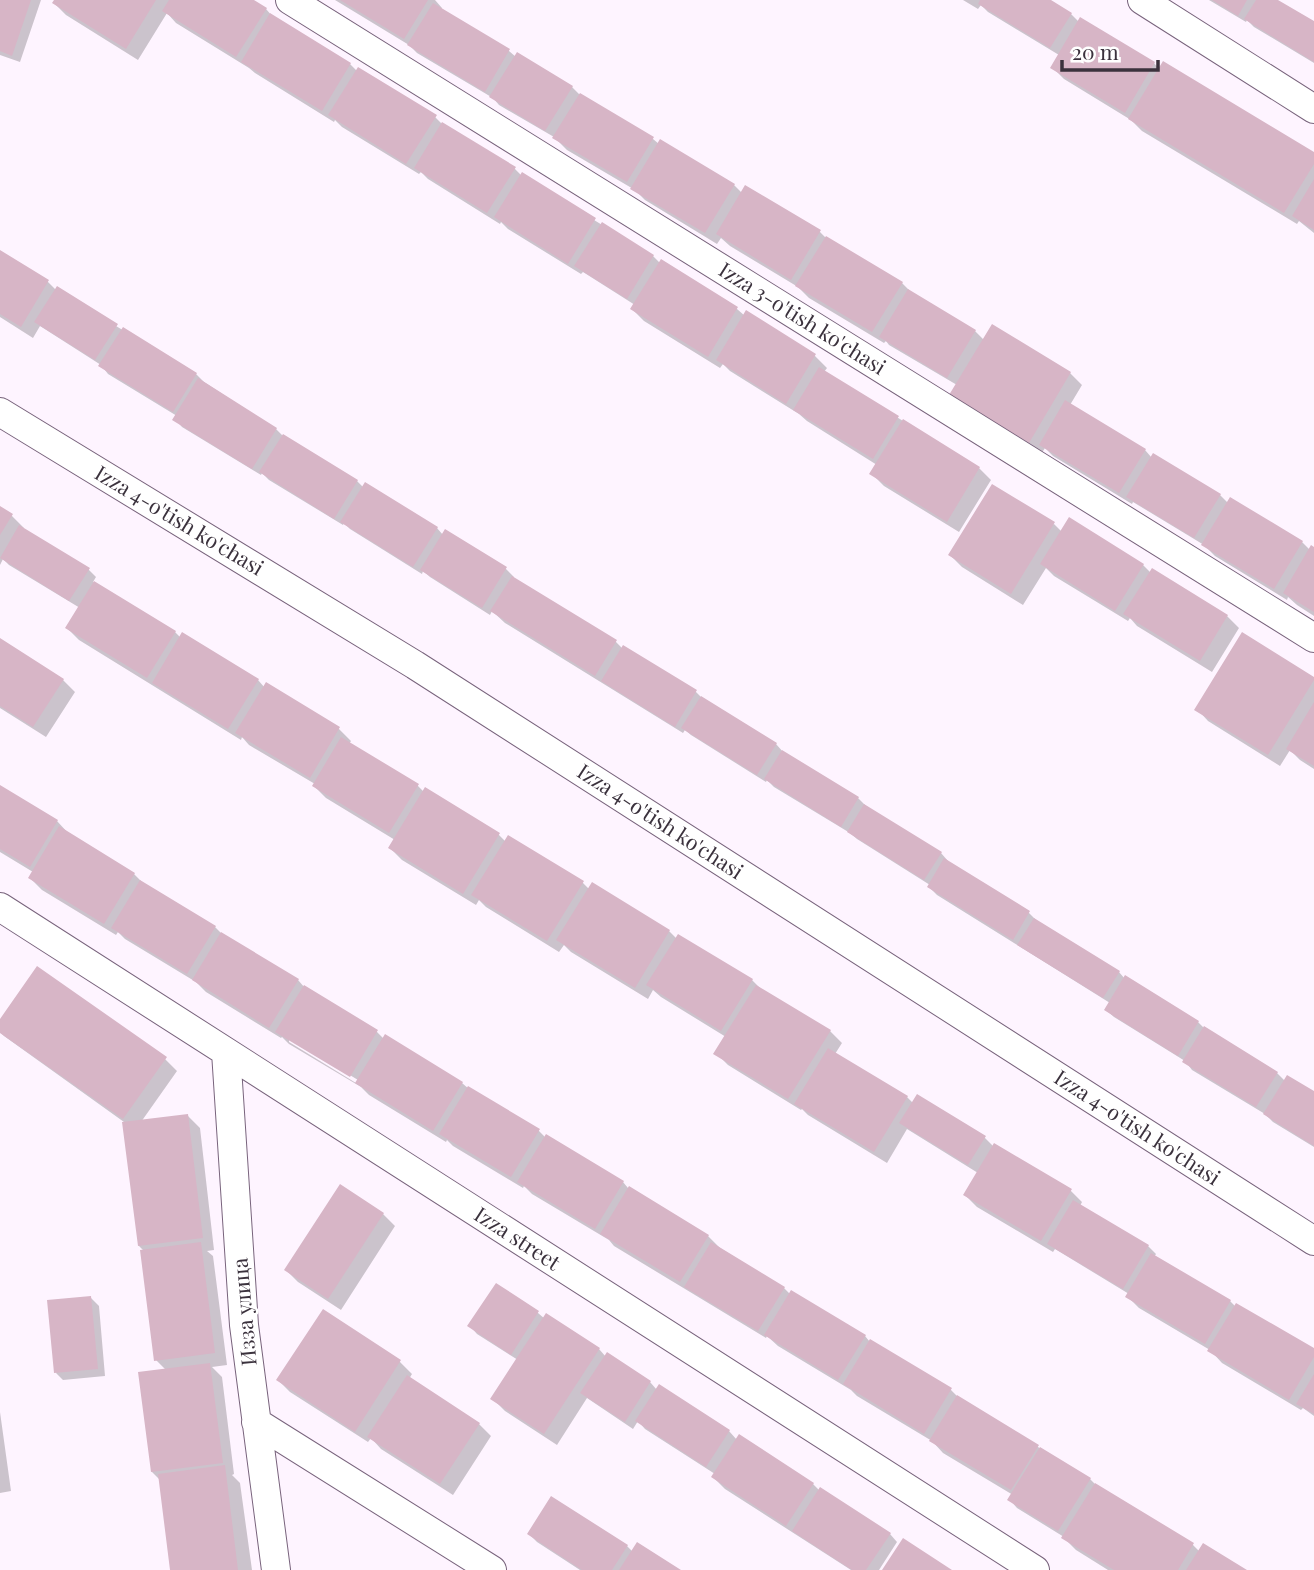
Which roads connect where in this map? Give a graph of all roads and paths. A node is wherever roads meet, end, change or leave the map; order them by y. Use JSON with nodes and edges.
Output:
{"nodes":[{"id":1,"x":290,"y":0,"type":"edge"},
{"id":2,"x":1142,"y":0,"type":"edge"},
{"id":3,"x":1314,"y":109,"type":"edge"},
{"id":4,"x":0,"y":412,"type":"edge"},
{"id":5,"x":1314,"y":638,"type":"edge"},
{"id":6,"x":0,"y":907,"type":"edge"},
{"id":7,"x":226,"y":1052,"type":"junction"},
{"id":8,"x":1314,"y":1241,"type":"edge"},
{"id":9,"x":256,"y":1422,"type":"junction"},
{"id":10,"x":276,"y":1570,"type":"edge"},
{"id":11,"x":492,"y":1570,"type":"edge"},
{"id":12,"x":1035,"y":1570,"type":"edge"}],
"edges":[{"from":1,"to":5,"type":"street","name":"Izza 3-o'tish ko'chasi"},
{"from":2,"to":3,"type":"street"},
{"from":4,"to":8,"type":"street","name":"Izza 4-o'tish ko'chasi"},
{"from":6,"to":7,"type":"street","name":"Izza street"},
{"from":7,"to":9,"type":"street","name":"Изза улица"},
{"from":7,"to":12,"type":"street","name":"Izza street"},
{"from":9,"to":10,"type":"street","name":"Изза улица"},
{"from":9,"to":11,"type":"street"}]}
